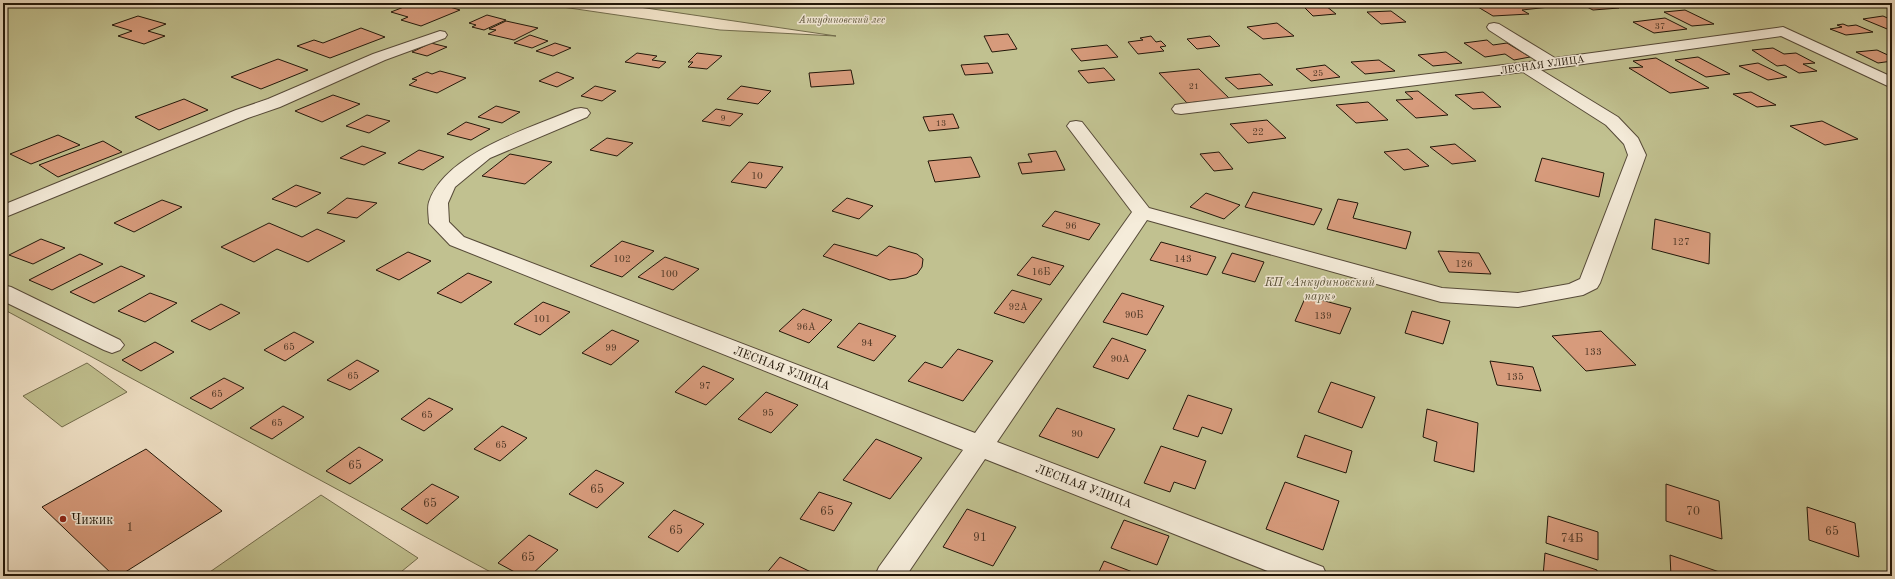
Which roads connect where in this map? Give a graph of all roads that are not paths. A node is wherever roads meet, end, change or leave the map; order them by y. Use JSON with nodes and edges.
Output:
{"nodes":[{"id":1,"x":1494,"y":27,"type":"dead end"},
{"id":2,"x":440,"y":35,"type":"dead end"},
{"id":3,"x":1552,"y":63,"type":"junction"},
{"id":4,"x":1526,"y":67,"type":"junction"},
{"id":5,"x":1892,"y":83,"type":"edge"},
{"id":6,"x":1182,"y":109,"type":"dead end"},
{"id":7,"x":581,"y":113,"type":"dead end"},
{"id":8,"x":1076,"y":126,"type":"dead end"},
{"id":9,"x":3,"y":212,"type":"edge"},
{"id":10,"x":1142,"y":212,"type":"junction"},
{"id":11,"x":3,"y":292,"type":"edge"},
{"id":12,"x":112,"y":345,"type":"dead end"},
{"id":13,"x":979,"y":445,"type":"junction"},
{"id":14,"x":890,"y":576,"type":"edge"},
{"id":15,"x":1312,"y":576,"type":"edge"}],
"edges":[{"from":1,"to":3,"type":"street"},
{"from":2,"to":9,"type":"street"},
{"from":3,"to":4,"type":"street","name":"ЛЕСНАЯ УЛИЦА"},
{"from":3,"to":5,"type":"street","name":"ЛЕСНАЯ УЛИЦА"},
{"from":4,"to":6,"type":"street","name":"ЛЕСНАЯ УЛИЦА"},
{"from":4,"to":10,"type":"street"},
{"from":7,"to":13,"type":"street","name":"ЛЕСНАЯ УЛИЦА"},
{"from":8,"to":10,"type":"street"},
{"from":10,"to":13,"type":"street"},
{"from":11,"to":12,"type":"street"},
{"from":13,"to":14,"type":"street"},
{"from":13,"to":15,"type":"street","name":"ЛЕСНАЯ УЛИЦА"}]}
